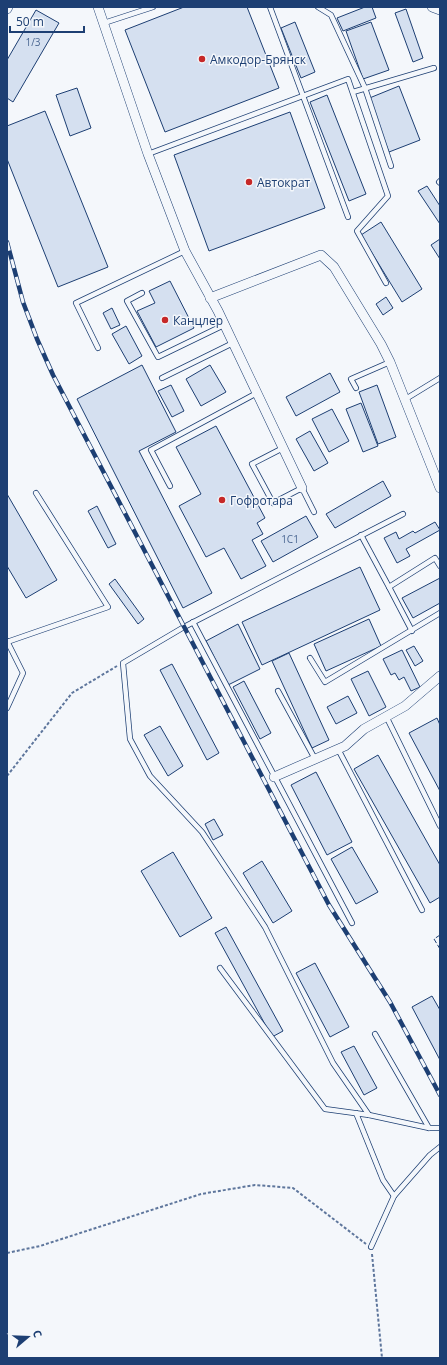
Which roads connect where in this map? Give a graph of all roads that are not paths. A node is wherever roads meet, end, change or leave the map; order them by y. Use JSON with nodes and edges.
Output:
{"nodes":[{"id":1,"x":98,"y":7,"type":"edge"},
{"id":2,"x":150,"y":7,"type":"edge"},
{"id":3,"x":270,"y":7,"type":"edge"},
{"id":4,"x":318,"y":7,"type":"edge"},
{"id":5,"x":432,"y":7,"type":"edge"},
{"id":6,"x":440,"y":10,"type":"edge"},
{"id":7,"x":104,"y":23,"type":"junction"},
{"id":8,"x":434,"y":68,"type":"dead end"},
{"id":9,"x":365,"y":88,"type":"junction"},
{"id":10,"x":352,"y":92,"type":"junction"},
{"id":11,"x":303,"y":95,"type":"junction"},
{"id":12,"x":148,"y":154,"type":"junction"},
{"id":13,"x":391,"y":166,"type":"dead end"},
{"id":14,"x":348,"y":217,"type":"dead end"},
{"id":15,"x":185,"y":251,"type":"junction"},
{"id":16,"x":386,"y":283,"type":"dead end"},
{"id":17,"x":142,"y":293,"type":"dead end"},
{"id":18,"x":210,"y":298,"type":"junction"},
{"id":19,"x":224,"y":325,"type":"junction"},
{"id":20,"x":233,"y":343,"type":"junction"},
{"id":21,"x":98,"y":348,"type":"dead end"},
{"id":22,"x":390,"y":362,"type":"junction"},
{"id":23,"x":162,"y":378,"type":"dead end"},
{"id":24,"x":440,"y":378,"type":"edge"},
{"id":25,"x":356,"y":388,"type":"dead end"},
{"id":26,"x":257,"y":393,"type":"junction"},
{"id":27,"x":404,"y":400,"type":"junction"},
{"id":28,"x":283,"y":448,"type":"junction"},
{"id":29,"x":170,"y":486,"type":"dead end"},
{"id":30,"x":302,"y":488,"type":"junction"},
{"id":31,"x":440,"y":488,"type":"edge"},
{"id":32,"x":36,"y":493,"type":"dead end"},
{"id":33,"x":314,"y":512,"type":"dead end"},
{"id":34,"x":403,"y":514,"type":"dead end"},
{"id":35,"x":361,"y":535,"type":"junction"},
{"id":36,"x":440,"y":566,"type":"edge"},
{"id":37,"x":389,"y":587,"type":"junction"},
{"id":38,"x":440,"y":613,"type":"edge"},
{"id":39,"x":193,"y":622,"type":"junction"},
{"id":40,"x":412,"y":631,"type":"junction"},
{"id":41,"x":7,"y":642,"type":"edge"},
{"id":42,"x":310,"y":658,"type":"dead end"},
{"id":43,"x":440,"y":676,"type":"edge"},
{"id":44,"x":278,"y":691,"type":"dead end"},
{"id":45,"x":7,"y":708,"type":"edge"},
{"id":46,"x":386,"y":716,"type":"junction"},
{"id":47,"x":338,"y":749,"type":"junction"},
{"id":48,"x":314,"y":759,"type":"junction"},
{"id":49,"x":274,"y":777,"type":"junction"},
{"id":50,"x":440,"y":826,"type":"edge"},
{"id":51,"x":422,"y":910,"type":"dead end"},
{"id":52,"x":352,"y":923,"type":"dead end"},
{"id":53,"x":220,"y":968,"type":"dead end"},
{"id":54,"x":375,"y":1034,"type":"dead end"},
{"id":55,"x":356,"y":1113,"type":"junction"},
{"id":56,"x":369,"y":1115,"type":"junction"},
{"id":57,"x":429,"y":1128,"type":"junction"},
{"id":58,"x":440,"y":1128,"type":"edge"},
{"id":59,"x":440,"y":1147,"type":"edge"},
{"id":60,"x":394,"y":1196,"type":"junction"},
{"id":61,"x":371,"y":1247,"type":"road end"}],
"edges":[{"from":1,"to":7,"type":"street"},
{"from":2,"to":7,"type":"lane"},
{"from":3,"to":11,"type":"lane"},
{"from":4,"to":9,"type":"lane"},
{"from":5,"to":6,"type":"street"},
{"from":7,"to":12,"type":"street"},
{"from":8,"to":9,"type":"lane"},
{"from":9,"to":10,"type":"lane"},
{"from":9,"to":13,"type":"lane"},
{"from":10,"to":11,"type":"lane"},
{"from":10,"to":16,"type":"lane"},
{"from":11,"to":12,"type":"lane"},
{"from":11,"to":14,"type":"lane"},
{"from":12,"to":15,"type":"street"},
{"from":15,"to":18,"type":"street"},
{"from":15,"to":21,"type":"lane"},
{"from":17,"to":19,"type":"lane"},
{"from":18,"to":19,"type":"street"},
{"from":18,"to":22,"type":"street"},
{"from":19,"to":20,"type":"street"},
{"from":20,"to":23,"type":"lane"},
{"from":20,"to":26,"type":"street"},
{"from":22,"to":25,"type":"lane"},
{"from":22,"to":27,"type":"street"},
{"from":24,"to":27,"type":"lane"},
{"from":26,"to":28,"type":"street"},
{"from":26,"to":29,"type":"lane"},
{"from":27,"to":31,"type":"street"},
{"from":28,"to":30,"type":"street"},
{"from":28,"to":30,"type":"lane"},
{"from":30,"to":33,"type":"lane"},
{"from":32,"to":41,"type":"lane"},
{"from":34,"to":35,"type":"lane"},
{"from":35,"to":37,"type":"lane"},
{"from":35,"to":39,"type":"lane"},
{"from":36,"to":37,"type":"lane"},
{"from":37,"to":40,"type":"lane"},
{"from":38,"to":40,"type":"lane"},
{"from":39,"to":49,"type":"lane"},
{"from":39,"to":56,"type":"lane"},
{"from":40,"to":42,"type":"lane"},
{"from":41,"to":45,"type":"lane"},
{"from":43,"to":46,"type":"street"},
{"from":44,"to":48,"type":"lane"},
{"from":46,"to":47,"type":"street"},
{"from":46,"to":50,"type":"lane"},
{"from":47,"to":48,"type":"street"},
{"from":47,"to":51,"type":"lane"},
{"from":48,"to":49,"type":"street"},
{"from":49,"to":52,"type":"lane"},
{"from":53,"to":55,"type":"lane"},
{"from":54,"to":57,"type":"lane"},
{"from":55,"to":56,"type":"lane"},
{"from":55,"to":60,"type":"lane"},
{"from":56,"to":57,"type":"lane"},
{"from":57,"to":58,"type":"lane"},
{"from":59,"to":60,"type":"lane"},
{"from":60,"to":61,"type":"lane"}]}
